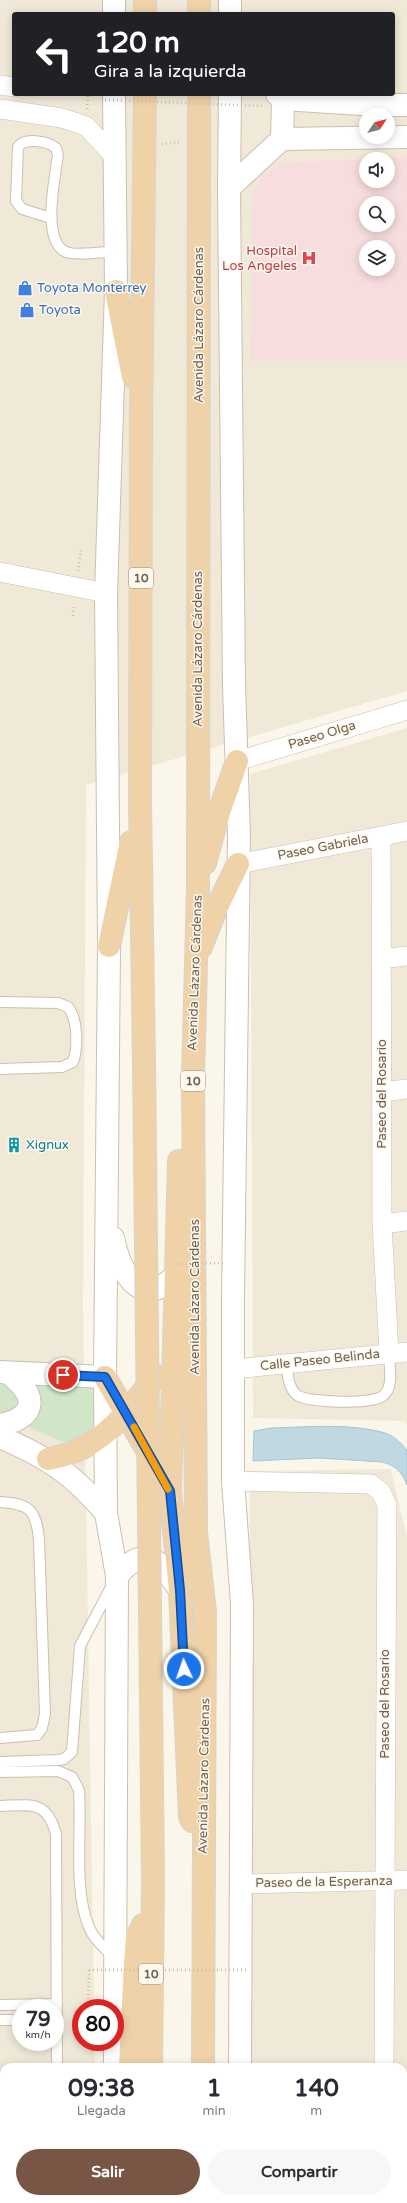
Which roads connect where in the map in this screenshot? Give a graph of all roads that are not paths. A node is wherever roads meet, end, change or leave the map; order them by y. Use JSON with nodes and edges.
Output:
{"nodes":[{"id":1,"x":114,"y":0,"type":"edge"},
{"id":2,"x":145,"y":0,"type":"edge"},
{"id":3,"x":199,"y":0,"type":"edge"},
{"id":4,"x":230,"y":0,"type":"edge"},
{"id":5,"x":114,"y":12,"type":"edge"},
{"id":6,"x":145,"y":12,"type":"edge"},
{"id":7,"x":199,"y":12,"type":"edge"},
{"id":8,"x":230,"y":12,"type":"edge"},
{"id":9,"x":0,"y":85,"type":"edge"},
{"id":10,"x":12,"y":87,"type":"edge"},
{"id":11,"x":145,"y":96,"type":"edge"},
{"id":12,"x":199,"y":96,"type":"edge"},
{"id":13,"x":230,"y":96,"type":"edge"},
{"id":14,"x":109,"y":97,"type":"edge"},
{"id":15,"x":274,"y":99,"type":"edge"},
{"id":16,"x":407,"y":104,"type":"edge"},
{"id":17,"x":0,"y":108,"type":"edge"},
{"id":18,"x":407,"y":137,"type":"edge"},
{"id":19,"x":282,"y":139,"type":"junction"},
{"id":20,"x":114,"y":156,"type":"junction"},
{"id":21,"x":229,"y":188,"type":"junction"},
{"id":22,"x":51,"y":218,"type":"junction"},
{"id":23,"x":115,"y":251,"type":"junction"},
{"id":24,"x":116,"y":292,"type":"junction"},
{"id":25,"x":141,"y":420,"type":"junction"},
{"id":26,"x":0,"y":572,"type":"edge"},
{"id":27,"x":106,"y":593,"type":"junction"},
{"id":28,"x":407,"y":710,"type":"edge"},
{"id":29,"x":237,"y":761,"type":"junction"},
{"id":30,"x":140,"y":800,"type":"junction"},
{"id":31,"x":407,"y":831,"type":"edge"},
{"id":32,"x":381,"y":836,"type":"junction"},
{"id":33,"x":238,"y":864,"type":"junction"},
{"id":34,"x":198,"y":889,"type":"junction"},
{"id":35,"x":109,"y":946,"type":"junction"},
{"id":36,"x":407,"y":956,"type":"edge"},
{"id":37,"x":382,"y":959,"type":"junction"},
{"id":38,"x":195,"y":961,"type":"junction"},
{"id":39,"x":0,"y":1002,"type":"edge"},
{"id":40,"x":0,"y":1069,"type":"edge"},
{"id":41,"x":193,"y":1077,"type":"junction"},
{"id":42,"x":407,"y":1089,"type":"edge"},
{"id":43,"x":382,"y":1092,"type":"junction"},
{"id":44,"x":106,"y":1205,"type":"junction"},
{"id":45,"x":407,"y":1221,"type":"edge"},
{"id":46,"x":382,"y":1224,"type":"junction"},
{"id":47,"x":175,"y":1270,"type":"junction"},
{"id":48,"x":398,"y":1352,"type":"edge"},
{"id":49,"x":173,"y":1355,"type":"junction"},
{"id":50,"x":286,"y":1364,"type":"junction"},
{"id":51,"x":234,"y":1369,"type":"junction"},
{"id":52,"x":4,"y":1372,"type":"edge"},
{"id":53,"x":105,"y":1377,"type":"junction"},
{"id":54,"x":142,"y":1393,"type":"junction"},
{"id":55,"x":125,"y":1412,"type":"junction"},
{"id":56,"x":0,"y":1425,"type":"edge"},
{"id":57,"x":171,"y":1428,"type":"junction"},
{"id":58,"x":106,"y":1432,"type":"junction"},
{"id":59,"x":0,"y":1437,"type":"edge"},
{"id":60,"x":48,"y":1459,"type":"junction"},
{"id":61,"x":233,"y":1481,"type":"junction"},
{"id":62,"x":170,"y":1491,"type":"junction"},
{"id":63,"x":0,"y":1501,"type":"edge"},
{"id":64,"x":106,"y":1513,"type":"junction"},
{"id":65,"x":117,"y":1576,"type":"junction"},
{"id":66,"x":180,"y":1590,"type":"junction"},
{"id":67,"x":0,"y":1738,"type":"edge"},
{"id":68,"x":0,"y":1762,"type":"edge"},
{"id":69,"x":0,"y":1772,"type":"edge"},
{"id":70,"x":0,"y":1806,"type":"edge"},
{"id":71,"x":203,"y":1840,"type":"junction"},
{"id":72,"x":407,"y":1880,"type":"edge"},
{"id":73,"x":384,"y":1881,"type":"junction"},
{"id":74,"x":241,"y":1884,"type":"junction"},
{"id":75,"x":151,"y":1906,"type":"junction"},
{"id":76,"x":115,"y":1959,"type":"junction"},
{"id":77,"x":57,"y":1999,"type":"edge"},
{"id":78,"x":115,"y":1999,"type":"edge"},
{"id":79,"x":0,"y":2006,"type":"edge"},
{"id":80,"x":12,"y":2006,"type":"edge"},
{"id":81,"x":0,"y":2020,"type":"edge"},
{"id":82,"x":12,"y":2020,"type":"edge"},
{"id":83,"x":57,"y":2051,"type":"edge"},
{"id":84,"x":115,"y":2051,"type":"edge"},
{"id":85,"x":58,"y":2063,"type":"edge"},
{"id":86,"x":115,"y":2063,"type":"edge"},
{"id":87,"x":130,"y":2063,"type":"edge"},
{"id":88,"x":151,"y":2063,"type":"edge"},
{"id":89,"x":204,"y":2063,"type":"edge"},
{"id":90,"x":240,"y":2063,"type":"edge"},
{"id":91,"x":384,"y":2063,"type":"edge"}],
"edges":[{"from":1,"to":5,"type":"street"},
{"from":2,"to":6,"type":"highway"},
{"from":3,"to":7,"type":"highway"},
{"from":4,"to":8,"type":"street"},
{"from":9,"to":10,"type":"street"},
{"from":11,"to":25,"type":"highway","number":"10"},
{"from":12,"to":34,"type":"highway","name":"Avenida Lázaro Cárdenas","number":"10"},
{"from":13,"to":21,"type":"street"},
{"from":14,"to":20,"type":"street"},
{"from":15,"to":16,"type":"street"},
{"from":15,"to":19,"type":"street"},
{"from":17,"to":20,"type":"street"},
{"from":18,"to":19,"type":"street"},
{"from":19,"to":21,"type":"street"},
{"from":20,"to":23,"type":"street"},
{"from":21,"to":29,"type":"street"},
{"from":22,"to":22,"type":"lane"},
{"from":22,"to":23,"type":"lane"},
{"from":23,"to":24,"type":"street"},
{"from":24,"to":25,"type":"highway"},
{"from":24,"to":27,"type":"street"},
{"from":25,"to":30,"type":"highway","number":"10"},
{"from":26,"to":27,"type":"street"},
{"from":27,"to":35,"type":"street"},
{"from":28,"to":29,"type":"street","name":"Paseo Olga"},
{"from":29,"to":33,"type":"street"},
{"from":29,"to":34,"type":"highway"},
{"from":30,"to":35,"type":"highway"},
{"from":30,"to":75,"type":"highway","number":"10","bridge":true},
{"from":31,"to":32,"type":"street","name":"Paseo Gabriela"},
{"from":32,"to":33,"type":"street","name":"Paseo Gabriela"},
{"from":32,"to":37,"type":"street","name":"Paseo del Rosario"},
{"from":33,"to":38,"type":"highway"},
{"from":33,"to":51,"type":"street"},
{"from":34,"to":38,"type":"highway","name":"Avenida Lázaro Cárdenas","number":"10"},
{"from":35,"to":44,"type":"street"},
{"from":36,"to":37,"type":"street"},
{"from":37,"to":43,"type":"street","name":"Paseo del Rosario"},
{"from":38,"to":41,"type":"highway","name":"Avenida Lázaro Cárdenas","number":"10"},
{"from":39,"to":40,"type":"lane"},
{"from":41,"to":47,"type":"highway"},
{"from":41,"to":71,"type":"highway","name":"Avenida Lázaro Cárdenas","number":"10"},
{"from":42,"to":43,"type":"street"},
{"from":43,"to":46,"type":"street","name":"Paseo del Rosario"},
{"from":44,"to":47,"type":"street"},
{"from":44,"to":53,"type":"street"},
{"from":45,"to":46,"type":"street"},
{"from":46,"to":48,"type":"street","name":"Paseo del Rosario"},
{"from":47,"to":49,"type":"highway"},
{"from":48,"to":50,"type":"street","name":"Calle Paseo Belinda"},
{"from":48,"to":50,"type":"lane"},
{"from":49,"to":54,"type":"highway"},
{"from":49,"to":57,"type":"highway"},
{"from":50,"to":51,"type":"street","name":"Calle Paseo Belinda"},
{"from":51,"to":61,"type":"street"},
{"from":52,"to":53,"type":"street"},
{"from":52,"to":56,"type":"street"},
{"from":53,"to":54,"type":"highway"},
{"from":53,"to":55,"type":"highway"},
{"from":53,"to":58,"type":"street"},
{"from":54,"to":55,"type":"highway"},
{"from":54,"to":57,"type":"highway"},
{"from":55,"to":58,"type":"highway"},
{"from":55,"to":62,"type":"highway"},
{"from":57,"to":62,"type":"highway"},
{"from":58,"to":60,"type":"highway"},
{"from":58,"to":64,"type":"street"},
{"from":59,"to":60,"type":"street"},
{"from":60,"to":64,"type":"street"},
{"from":61,"to":73,"type":"street","name":"Paseo del Rosario"},
{"from":61,"to":74,"type":"street"},
{"from":62,"to":66,"type":"highway"},
{"from":63,"to":67,"type":"lane"},
{"from":64,"to":65,"type":"street"},
{"from":65,"to":66,"type":"street"},
{"from":65,"to":68,"type":"lane"},
{"from":65,"to":76,"type":"street"},
{"from":66,"to":71,"type":"highway"},
{"from":69,"to":76,"type":"lane"},
{"from":70,"to":77,"type":"lane"},
{"from":71,"to":89,"type":"highway","name":"Avenida Lázaro Cárdenas","number":"10"},
{"from":72,"to":73,"type":"street","name":"Paseo de la Esperanza"},
{"from":73,"to":74,"type":"street","name":"Paseo de la Esperanza"},
{"from":73,"to":91,"type":"street","name":"Paseo del Rosario"},
{"from":74,"to":90,"type":"street"},
{"from":75,"to":87,"type":"highway"},
{"from":75,"to":88,"type":"highway","number":"10"},
{"from":76,"to":78,"type":"street"},
{"from":79,"to":80,"type":"lane"},
{"from":81,"to":82,"type":"lane"},
{"from":83,"to":85,"type":"lane"},
{"from":84,"to":86,"type":"street"}]}
